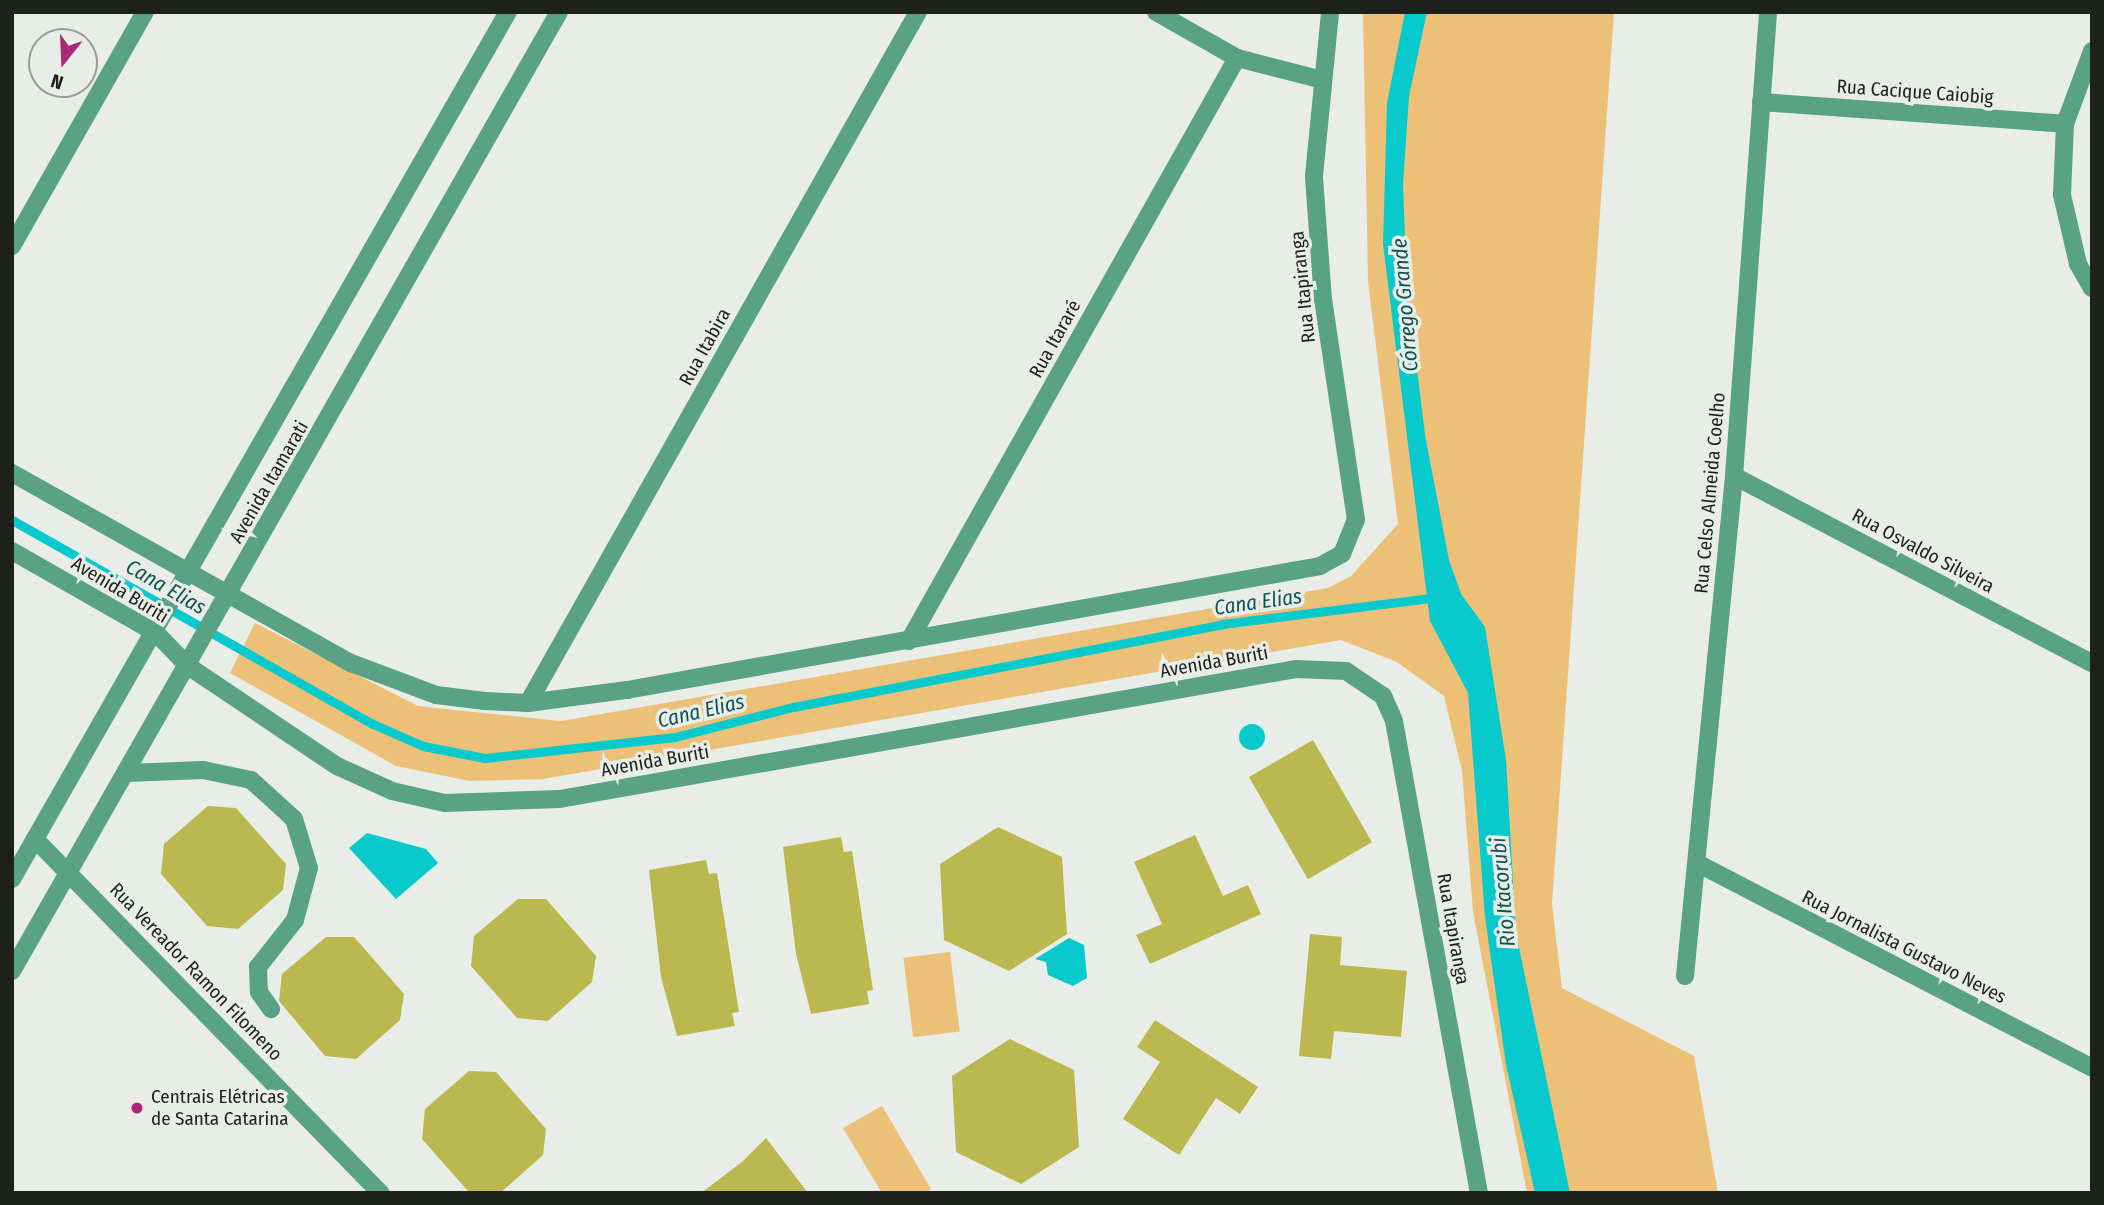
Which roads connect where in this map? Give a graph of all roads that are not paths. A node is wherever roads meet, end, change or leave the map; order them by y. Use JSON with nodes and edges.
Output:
{"nodes":[{"id":1,"x":145,"y":12,"type":"edge"},
{"id":2,"x":508,"y":12,"type":"edge"},
{"id":3,"x":559,"y":12,"type":"edge"},
{"id":4,"x":918,"y":12,"type":"edge"},
{"id":5,"x":1157,"y":12,"type":"edge"},
{"id":6,"x":1330,"y":12,"type":"edge"},
{"id":7,"x":1768,"y":12,"type":"edge"},
{"id":8,"x":2092,"y":51,"type":"edge"},
{"id":9,"x":1237,"y":58,"type":"junction"},
{"id":10,"x":1319,"y":79,"type":"junction"},
{"id":11,"x":1761,"y":102,"type":"junction"},
{"id":12,"x":2065,"y":124,"type":"junction"},
{"id":13,"x":12,"y":246,"type":"edge"},
{"id":14,"x":2092,"y":288,"type":"edge"},
{"id":15,"x":12,"y":473,"type":"edge"},
{"id":16,"x":1734,"y":476,"type":"junction"},
{"id":17,"x":12,"y":551,"type":"edge"},
{"id":18,"x":187,"y":577,"type":"junction"},
{"id":19,"x":227,"y":600,"type":"junction"},
{"id":20,"x":158,"y":629,"type":"junction"},
{"id":21,"x":909,"y":641,"type":"junction"},
{"id":22,"x":2092,"y":663,"type":"edge"},
{"id":23,"x":188,"y":666,"type":"junction"},
{"id":24,"x":1368,"y":681,"type":"joint"},
{"id":25,"x":528,"y":703,"type":"junction"},
{"id":26,"x":127,"y":773,"type":"junction"},
{"id":27,"x":36,"y":839,"type":"junction"},
{"id":28,"x":1697,"y":863,"type":"junction"},
{"id":29,"x":69,"y":871,"type":"junction"},
{"id":30,"x":12,"y":879,"type":"edge"},
{"id":31,"x":12,"y":971,"type":"edge"},
{"id":32,"x":1685,"y":976,"type":"dead end"},
{"id":33,"x":271,"y":1009,"type":"dead end"},
{"id":34,"x":2092,"y":1068,"type":"edge"},
{"id":35,"x":381,"y":1193,"type":"edge"},
{"id":36,"x":1479,"y":1193,"type":"edge"}],
"edges":[{"from":1,"to":13,"type":"street"},
{"from":2,"to":18,"type":"street","name":"Avenida Itamarati"},
{"from":3,"to":19,"type":"street","name":"Avenida Itamarati"},
{"from":4,"to":25,"type":"street","name":"Rua Itabira"},
{"from":5,"to":9,"type":"street"},
{"from":6,"to":10,"type":"street","name":"Rua Itapiranga"},
{"from":7,"to":11,"type":"street","name":"Rua Celso Almeida Coelho"},
{"from":8,"to":12,"type":"street"},
{"from":9,"to":10,"type":"street"},
{"from":9,"to":21,"type":"street","name":"Rua Itararé"},
{"from":10,"to":21,"type":"street","name":"Rua Itapiranga"},
{"from":11,"to":12,"type":"street","name":"Rua Cacique Caiobig"},
{"from":11,"to":16,"type":"street","name":"Rua Celso Almeida Coelho"},
{"from":12,"to":14,"type":"street"},
{"from":15,"to":18,"type":"street"},
{"from":16,"to":22,"type":"street","name":"Rua Osvaldo Silveira"},
{"from":16,"to":28,"type":"street","name":"Rua Celso Almeida Coelho"},
{"from":17,"to":20,"type":"street","name":"Avenida Buriti"},
{"from":18,"to":19,"type":"street"},
{"from":18,"to":20,"type":"street","name":"Avenida Itamarati"},
{"from":19,"to":23,"type":"street","name":"Avenida Itamarati"},
{"from":19,"to":25,"type":"street"},
{"from":20,"to":23,"type":"street","name":"Avenida Buriti"},
{"from":20,"to":27,"type":"street","name":"Avenida Itamarati"},
{"from":21,"to":25,"type":"street"},
{"from":23,"to":24,"type":"street","name":"Avenida Buriti"},
{"from":23,"to":26,"type":"street","name":"Avenida Itamarati"},
{"from":24,"to":36,"type":"street","name":"Rua Itapiranga"},
{"from":26,"to":29,"type":"street","name":"Avenida Itamarati"},
{"from":26,"to":33,"type":"street"},
{"from":27,"to":29,"type":"street","name":"Rua Vereador Ramon Filomeno"},
{"from":27,"to":30,"type":"street","name":"Avenida Itamarati"},
{"from":28,"to":32,"type":"street","name":"Rua Celso Almeida Coelho"},
{"from":28,"to":34,"type":"street","name":"Rua Jornalista Gustavo Neves"},
{"from":29,"to":31,"type":"street","name":"Avenida Itamarati"},
{"from":29,"to":35,"type":"street","name":"Rua Vereador Ramon Filomeno"}]}
